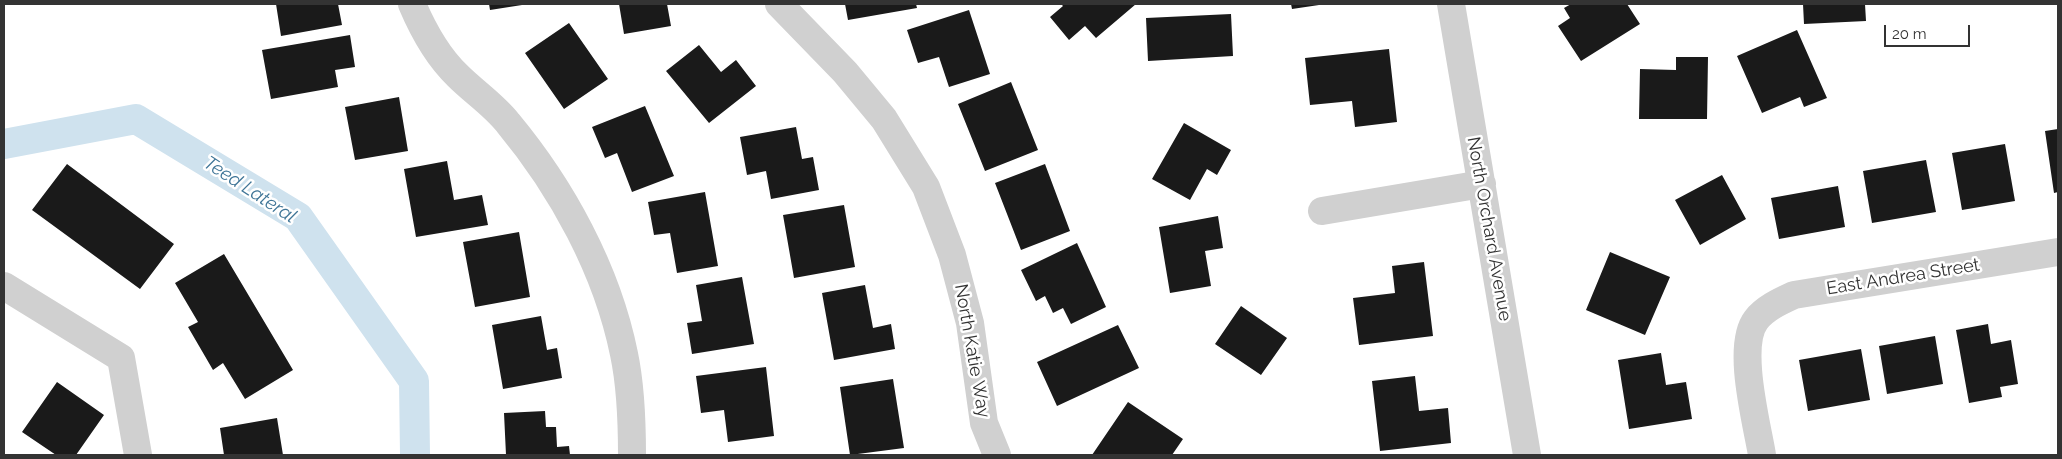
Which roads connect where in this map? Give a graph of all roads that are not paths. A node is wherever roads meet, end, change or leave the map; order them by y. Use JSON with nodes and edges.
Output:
{"nodes":[{"id":1,"x":412,"y":4,"type":"edge"},
{"id":2,"x":778,"y":4,"type":"edge"},
{"id":3,"x":1452,"y":4,"type":"edge"},
{"id":4,"x":1482,"y":184,"type":"junction"},
{"id":5,"x":1322,"y":211,"type":"dead end"},
{"id":6,"x":2058,"y":252,"type":"edge"},
{"id":7,"x":4,"y":286,"type":"edge"},
{"id":8,"x":138,"y":455,"type":"edge"},
{"id":9,"x":632,"y":455,"type":"edge"},
{"id":10,"x":997,"y":455,"type":"edge"},
{"id":11,"x":1527,"y":455,"type":"edge"},
{"id":12,"x":1762,"y":455,"type":"edge"}],
"edges":[{"from":1,"to":9,"type":"street"},
{"from":2,"to":10,"type":"street","name":"North Katie Way"},
{"from":3,"to":4,"type":"street","name":"North Orchard Avenue"},
{"from":4,"to":5,"type":"street"},
{"from":4,"to":11,"type":"street","name":"North Orchard Avenue"},
{"from":6,"to":12,"type":"street","name":"East Andrea Street"},
{"from":7,"to":8,"type":"street"}]}
